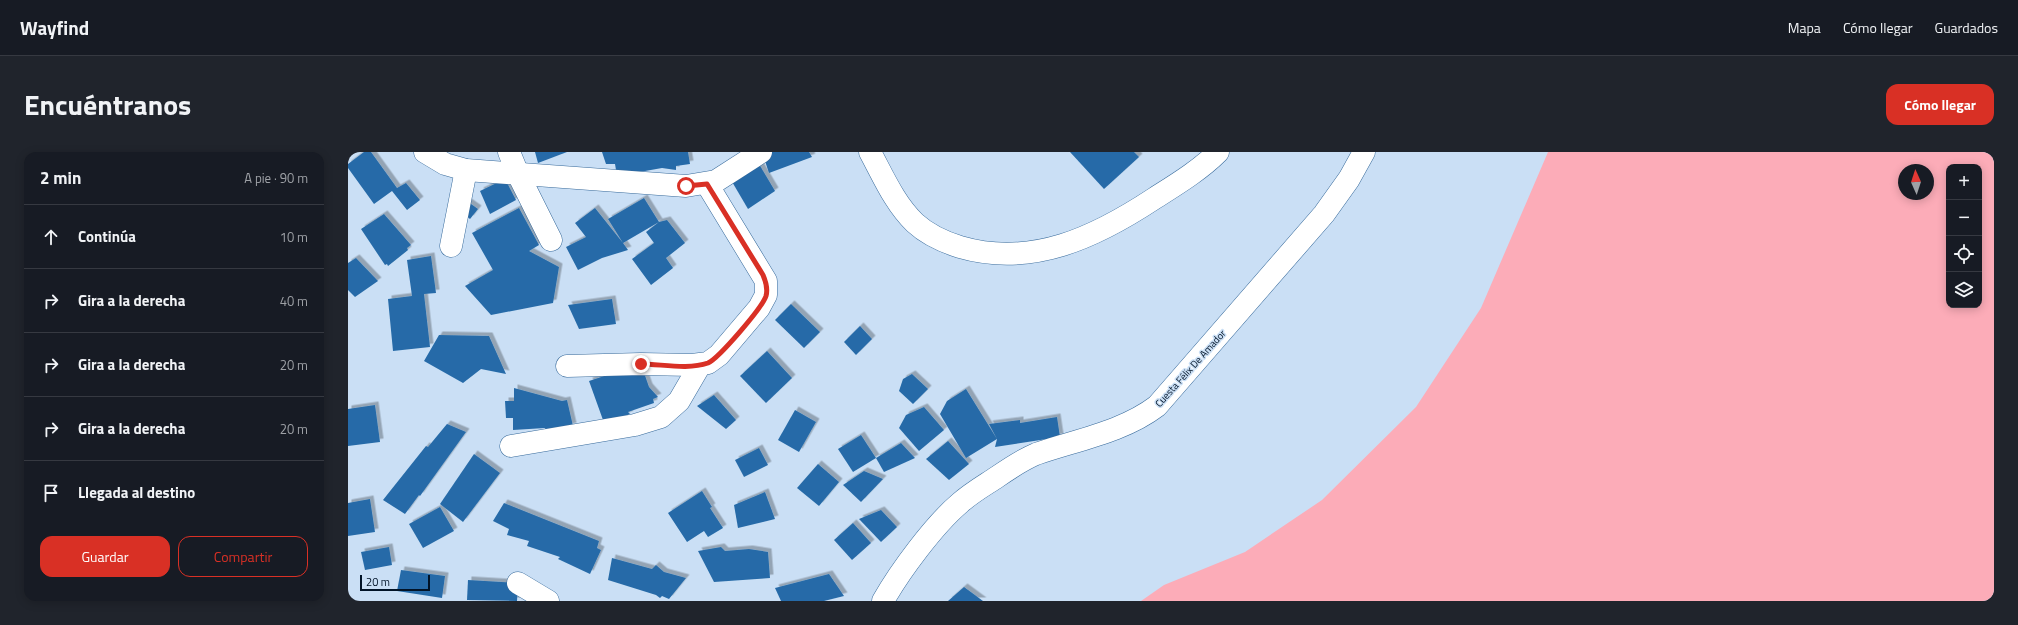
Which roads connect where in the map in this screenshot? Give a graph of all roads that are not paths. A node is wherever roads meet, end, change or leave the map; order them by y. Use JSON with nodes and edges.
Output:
{"nodes":[{"id":1,"x":425,"y":152,"type":"edge"},
{"id":2,"x":509,"y":152,"type":"edge"},
{"id":3,"x":761,"y":152,"type":"edge"},
{"id":4,"x":870,"y":152,"type":"edge"},
{"id":5,"x":1218,"y":152,"type":"edge"},
{"id":6,"x":1364,"y":152,"type":"edge"},
{"id":7,"x":466,"y":170,"type":"junction"},
{"id":8,"x":518,"y":174,"type":"junction"},
{"id":9,"x":707,"y":184,"type":"junction"},
{"id":10,"x":551,"y":240,"type":"dead end"},
{"id":11,"x":451,"y":246,"type":"dead end"},
{"id":12,"x":700,"y":365,"type":"junction"},
{"id":13,"x":567,"y":366,"type":"dead end"},
{"id":14,"x":511,"y":446,"type":"dead end"},
{"id":15,"x":518,"y":583,"type":"dead end"},
{"id":16,"x":548,"y":601,"type":"edge"},
{"id":17,"x":883,"y":601,"type":"edge"}],
"edges":[{"from":1,"to":7,"type":"street"},
{"from":2,"to":8,"type":"street"},
{"from":3,"to":9,"type":"street"},
{"from":4,"to":5,"type":"street"},
{"from":6,"to":17,"type":"street","name":"Cuesta Félix De Amador"},
{"from":7,"to":8,"type":"street"},
{"from":7,"to":11,"type":"street"},
{"from":8,"to":9,"type":"street"},
{"from":8,"to":10,"type":"street"},
{"from":9,"to":12,"type":"street"},
{"from":12,"to":13,"type":"street"},
{"from":12,"to":14,"type":"street"},
{"from":15,"to":16,"type":"street"}]}
